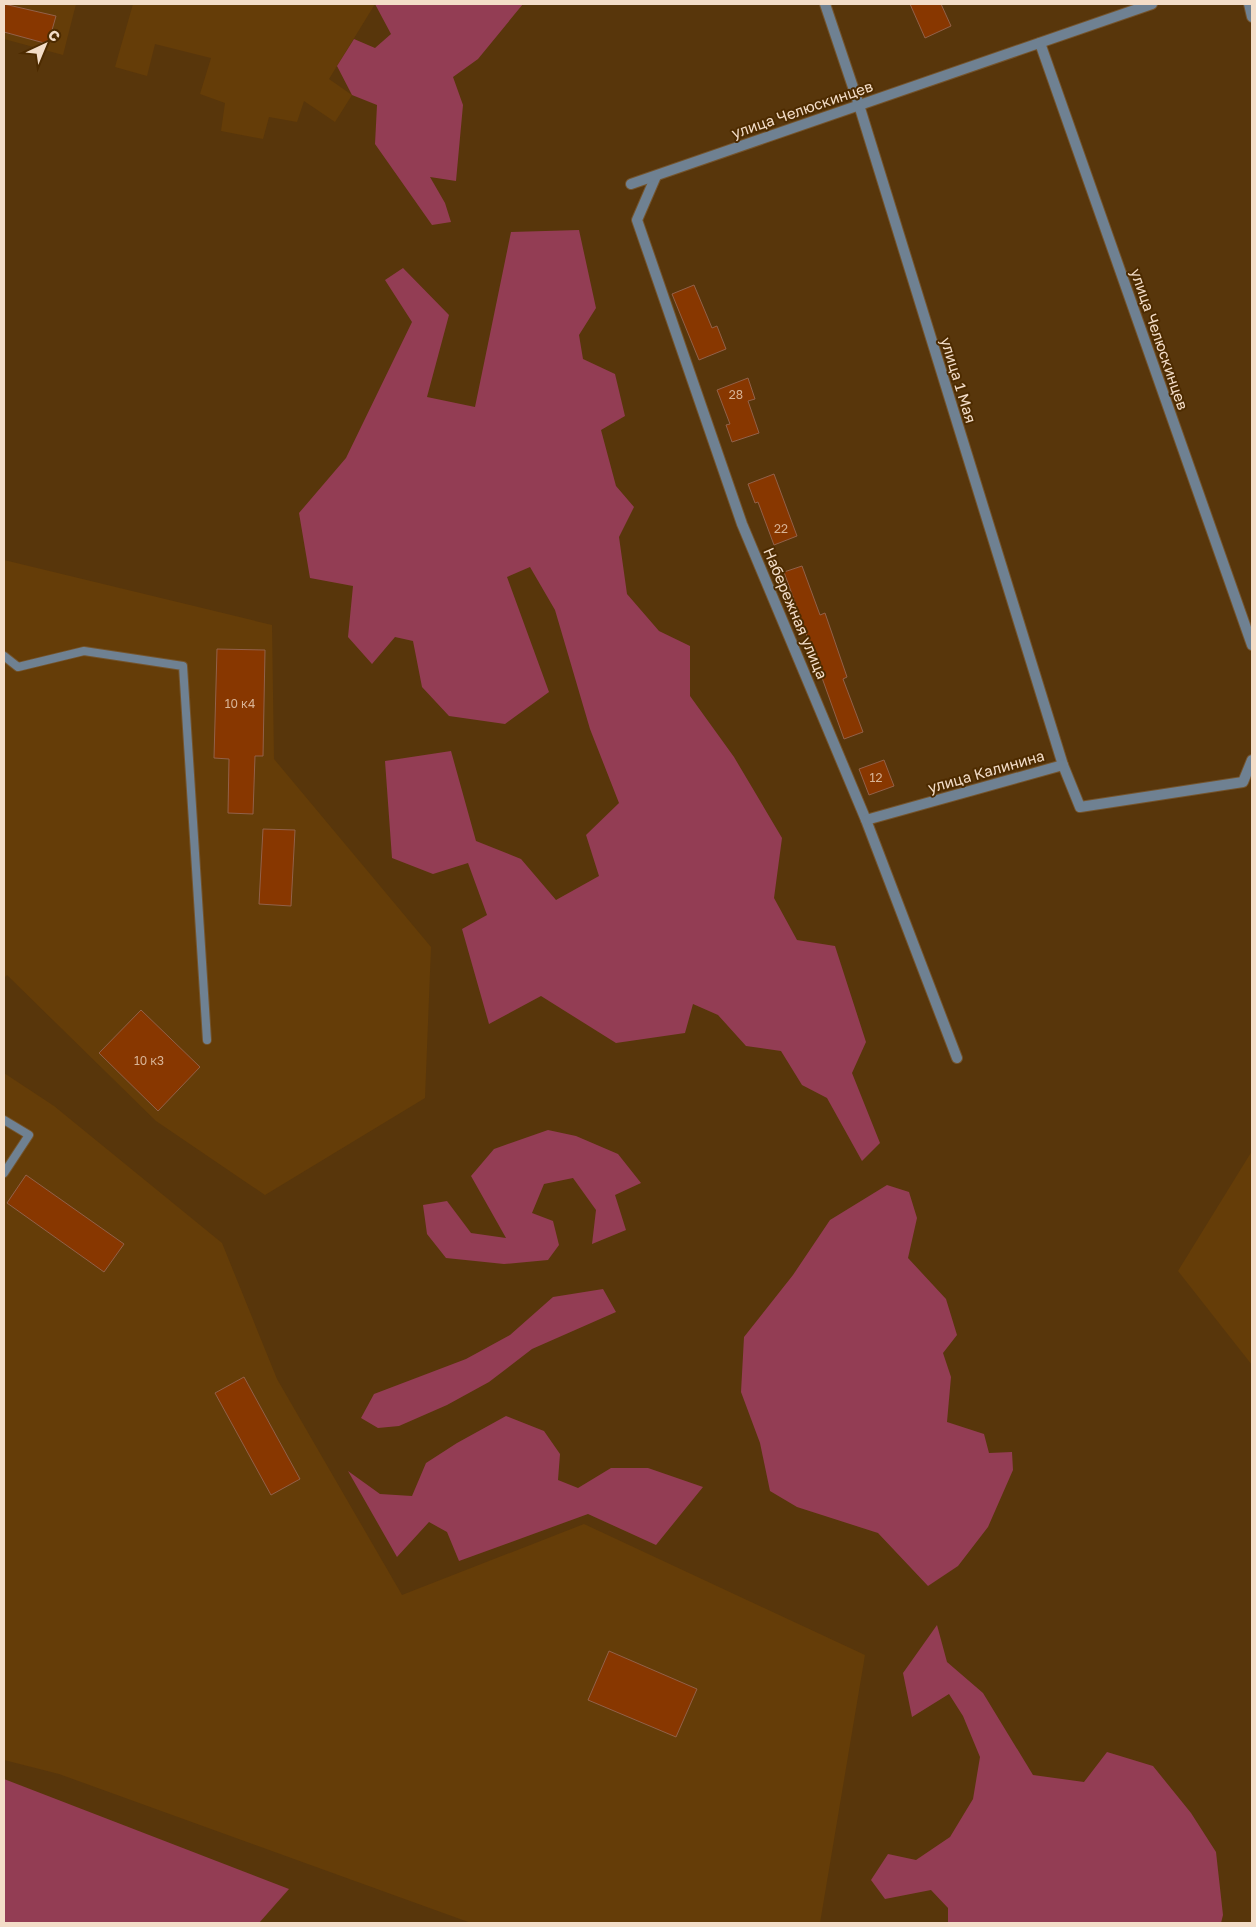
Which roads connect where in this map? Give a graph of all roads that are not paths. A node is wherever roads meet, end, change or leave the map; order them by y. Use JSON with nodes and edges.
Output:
{"nodes":[{"id":1,"x":824,"y":4,"type":"edge"},
{"id":2,"x":1152,"y":4,"type":"edge"},
{"id":3,"x":1249,"y":4,"type":"edge"},
{"id":4,"x":1252,"y":17,"type":"edge"},
{"id":5,"x":1040,"y":42,"type":"junction"},
{"id":6,"x":859,"y":105,"type":"junction"},
{"id":7,"x":656,"y":176,"type":"junction"},
{"id":8,"x":631,"y":184,"type":"dead end"},
{"id":9,"x":1252,"y":645,"type":"edge"},
{"id":10,"x":4,"y":656,"type":"edge"},
{"id":11,"x":1252,"y":760,"type":"edge"},
{"id":12,"x":1063,"y":765,"type":"junction"},
{"id":13,"x":866,"y":820,"type":"junction"},
{"id":14,"x":207,"y":1040,"type":"dead end"},
{"id":15,"x":956,"y":1058,"type":"dead end"},
{"id":16,"x":4,"y":1120,"type":"edge"},
{"id":17,"x":4,"y":1173,"type":"edge"}],
"edges":[{"from":1,"to":6,"type":"street","name":"улица 1 Мая"},
{"from":2,"to":5,"type":"street","name":"улица Челюскинцев"},
{"from":3,"to":4,"type":"street"},
{"from":5,"to":6,"type":"street","name":"улица Челюскинцев"},
{"from":5,"to":9,"type":"street","name":"улица Челюскинцев"},
{"from":6,"to":7,"type":"street","name":"улица Челюскинцев"},
{"from":6,"to":12,"type":"street","name":"улица 1 Мая"},
{"from":7,"to":8,"type":"street","name":"улица Челюскинцев"},
{"from":7,"to":13,"type":"street","name":"Набережная улица"},
{"from":10,"to":14,"type":"lane"},
{"from":11,"to":12,"type":"street","name":"улица Калинина"},
{"from":12,"to":13,"type":"street","name":"улица Калинина"},
{"from":13,"to":15,"type":"street","name":"Набережная улица"},
{"from":16,"to":17,"type":"lane"}]}
